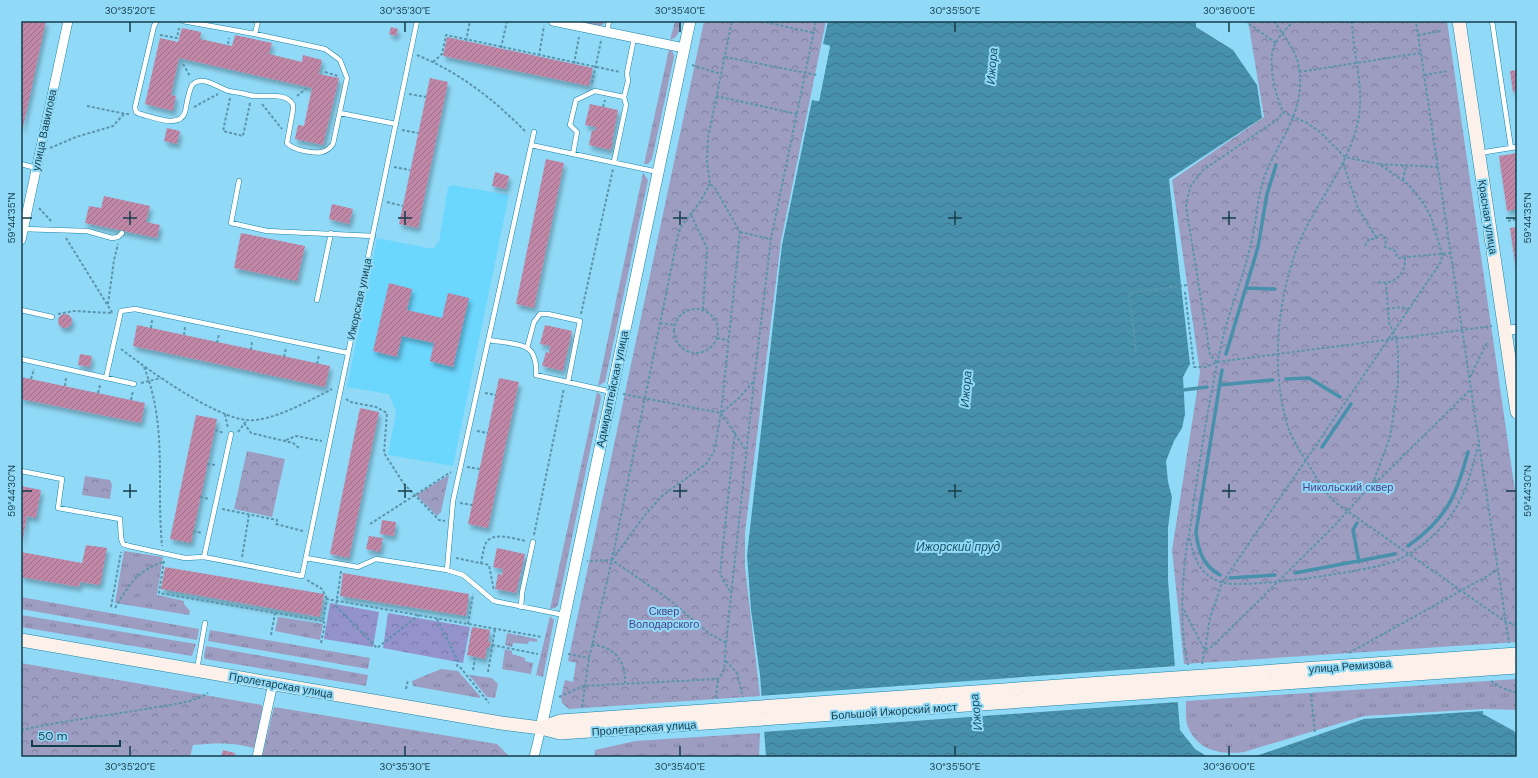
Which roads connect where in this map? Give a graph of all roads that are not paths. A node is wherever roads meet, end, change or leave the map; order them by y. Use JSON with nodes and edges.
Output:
{"nodes":[{"id":1,"x":68,"y":21,"type":"edge"},
{"id":2,"x":157,"y":21,"type":"edge"},
{"id":3,"x":183,"y":21,"type":"edge"},
{"id":4,"x":258,"y":21,"type":"edge"},
{"id":5,"x":417,"y":21,"type":"edge"},
{"id":6,"x":553,"y":21,"type":"edge"},
{"id":7,"x":609,"y":21,"type":"edge"},
{"id":8,"x":690,"y":21,"type":"edge"},
{"id":9,"x":1459,"y":21,"type":"edge"},
{"id":10,"x":1492,"y":21,"type":"edge"},
{"id":11,"x":605,"y":32,"type":"junction"},
{"id":12,"x":255,"y":34,"type":"junction"},
{"id":13,"x":634,"y":38,"type":"junction"},
{"id":14,"x":684,"y":48,"type":"junction"},
{"id":15,"x":624,"y":97,"type":"junction"},
{"id":16,"x":340,"y":113,"type":"junction"},
{"id":17,"x":396,"y":124,"type":"junction"},
{"id":18,"x":534,"y":132,"type":"dead end"},
{"id":19,"x":531,"y":145,"type":"junction"},
{"id":20,"x":1517,"y":147,"type":"edge"},
{"id":21,"x":1511,"y":148,"type":"junction"},
{"id":22,"x":1478,"y":153,"type":"junction"},
{"id":23,"x":573,"y":154,"type":"junction"},
{"id":24,"x":614,"y":162,"type":"junction"},
{"id":25,"x":21,"y":164,"type":"edge"},
{"id":26,"x":36,"y":168,"type":"junction"},
{"id":27,"x":658,"y":172,"type":"junction"},
{"id":28,"x":239,"y":181,"type":"dead end"},
{"id":29,"x":23,"y":229,"type":"junction"},
{"id":30,"x":331,"y":233,"type":"junction"},
{"id":31,"x":120,"y":235,"type":"road end"},
{"id":32,"x":373,"y":236,"type":"junction"},
{"id":33,"x":21,"y":240,"type":"edge"},
{"id":34,"x":317,"y":300,"type":"dead end"},
{"id":35,"x":21,"y":310,"type":"edge"},
{"id":36,"x":52,"y":317,"type":"road end"},
{"id":37,"x":1505,"y":328,"type":"edge"},
{"id":38,"x":489,"y":340,"type":"junction"},
{"id":39,"x":527,"y":348,"type":"junction"},
{"id":40,"x":348,"y":353,"type":"junction"},
{"id":41,"x":21,"y":359,"type":"edge"},
{"id":42,"x":106,"y":378,"type":"junction"},
{"id":43,"x":568,"y":382,"type":"junction"},
{"id":44,"x":134,"y":384,"type":"road end"},
{"id":45,"x":617,"y":393,"type":"junction"},
{"id":46,"x":1517,"y":412,"type":"edge"},
{"id":47,"x":230,"y":434,"type":"road end"},
{"id":48,"x":21,"y":471,"type":"edge"},
{"id":49,"x":533,"y":542,"type":"road end"},
{"id":50,"x":204,"y":557,"type":"junction"},
{"id":51,"x":306,"y":558,"type":"junction"},
{"id":52,"x":447,"y":570,"type":"junction"},
{"id":53,"x":521,"y":607,"type":"junction"},
{"id":54,"x":564,"y":615,"type":"junction"},
{"id":55,"x":205,"y":624,"type":"dead end"},
{"id":56,"x":21,"y":640,"type":"edge"},
{"id":57,"x":1513,"y":650,"type":"edge"},
{"id":58,"x":1517,"y":667,"type":"edge"},
{"id":59,"x":196,"y":670,"type":"junction"},
{"id":60,"x":1186,"y":678,"type":"junction"},
{"id":61,"x":273,"y":683,"type":"junction"},
{"id":62,"x":746,"y":710,"type":"joint"},
{"id":63,"x":541,"y":728,"type":"junction"},
{"id":64,"x":257,"y":757,"type":"edge"},
{"id":65,"x":534,"y":757,"type":"edge"}],
"edges":[{"from":1,"to":26,"type":"street","name":"улица Вавилова"},
{"from":2,"to":16,"type":"lane"},
{"from":3,"to":12,"type":"lane"},
{"from":4,"to":12,"type":"lane"},
{"from":5,"to":17,"type":"lane","name":"Ижорская улица"},
{"from":6,"to":11,"type":"street"},
{"from":7,"to":11,"type":"lane"},
{"from":8,"to":14,"type":"street","name":"Адмиралтейская улица"},
{"from":9,"to":22,"type":"main road","name":"Красная улица"},
{"from":10,"to":21,"type":"lane"},
{"from":11,"to":13,"type":"street"},
{"from":12,"to":16,"type":"lane"},
{"from":13,"to":14,"type":"street"},
{"from":13,"to":15,"type":"lane"},
{"from":14,"to":27,"type":"street","name":"Адмиралтейская улица"},
{"from":15,"to":23,"type":"lane"},
{"from":15,"to":24,"type":"lane"},
{"from":16,"to":17,"type":"lane"},
{"from":17,"to":32,"type":"lane","name":"Ижорская улица"},
{"from":18,"to":19,"type":"lane"},
{"from":19,"to":23,"type":"lane"},
{"from":19,"to":38,"type":"lane"},
{"from":20,"to":21,"type":"lane"},
{"from":21,"to":22,"type":"lane"},
{"from":22,"to":37,"type":"main road","name":"Красная улица"},
{"from":23,"to":24,"type":"lane"},
{"from":24,"to":27,"type":"lane"},
{"from":25,"to":26,"type":"lane"},
{"from":26,"to":29,"type":"street","name":"улица Вавилова"},
{"from":27,"to":45,"type":"street","name":"Адмиралтейская улица"},
{"from":28,"to":30,"type":"lane"},
{"from":29,"to":31,"type":"lane"},
{"from":29,"to":33,"type":"street","name":"улица Вавилова"},
{"from":30,"to":32,"type":"lane"},
{"from":30,"to":34,"type":"lane"},
{"from":32,"to":40,"type":"lane","name":"Ижорская улица"},
{"from":35,"to":36,"type":"lane"},
{"from":37,"to":46,"type":"main road","name":"Красная улица"},
{"from":38,"to":39,"type":"lane"},
{"from":38,"to":52,"type":"lane"},
{"from":39,"to":43,"type":"lane"},
{"from":39,"to":43,"type":"lane"},
{"from":40,"to":42,"type":"lane"},
{"from":40,"to":51,"type":"lane","name":"Ижорская улица"},
{"from":41,"to":42,"type":"lane"},
{"from":42,"to":44,"type":"lane"},
{"from":43,"to":45,"type":"lane"},
{"from":45,"to":54,"type":"street","name":"Адмиралтейская улица"},
{"from":47,"to":50,"type":"lane"},
{"from":48,"to":50,"type":"lane"},
{"from":49,"to":53,"type":"lane"},
{"from":50,"to":51,"type":"lane","name":"Ижорская улица"},
{"from":51,"to":52,"type":"lane"},
{"from":52,"to":53,"type":"lane"},
{"from":53,"to":54,"type":"lane"},
{"from":54,"to":63,"type":"street","name":"Адмиралтейская улица"},
{"from":55,"to":59,"type":"lane"},
{"from":56,"to":59,"type":"main road","name":"Пролетарская улица"},
{"from":57,"to":60,"type":"main road","name":"улица Ремизова"},
{"from":58,"to":60,"type":"main road","name":"улица Ремизова"},
{"from":59,"to":61,"type":"main road","name":"Пролетарская улица"},
{"from":60,"to":62,"type":"main road","name":"Большой Ижорский мост"},
{"from":61,"to":63,"type":"main road","name":"Пролетарская улица"},
{"from":61,"to":64,"type":"street"},
{"from":62,"to":63,"type":"main road","name":"Пролетарская улица"},
{"from":63,"to":65,"type":"street","name":"Адмиралтейская улица"}]}
